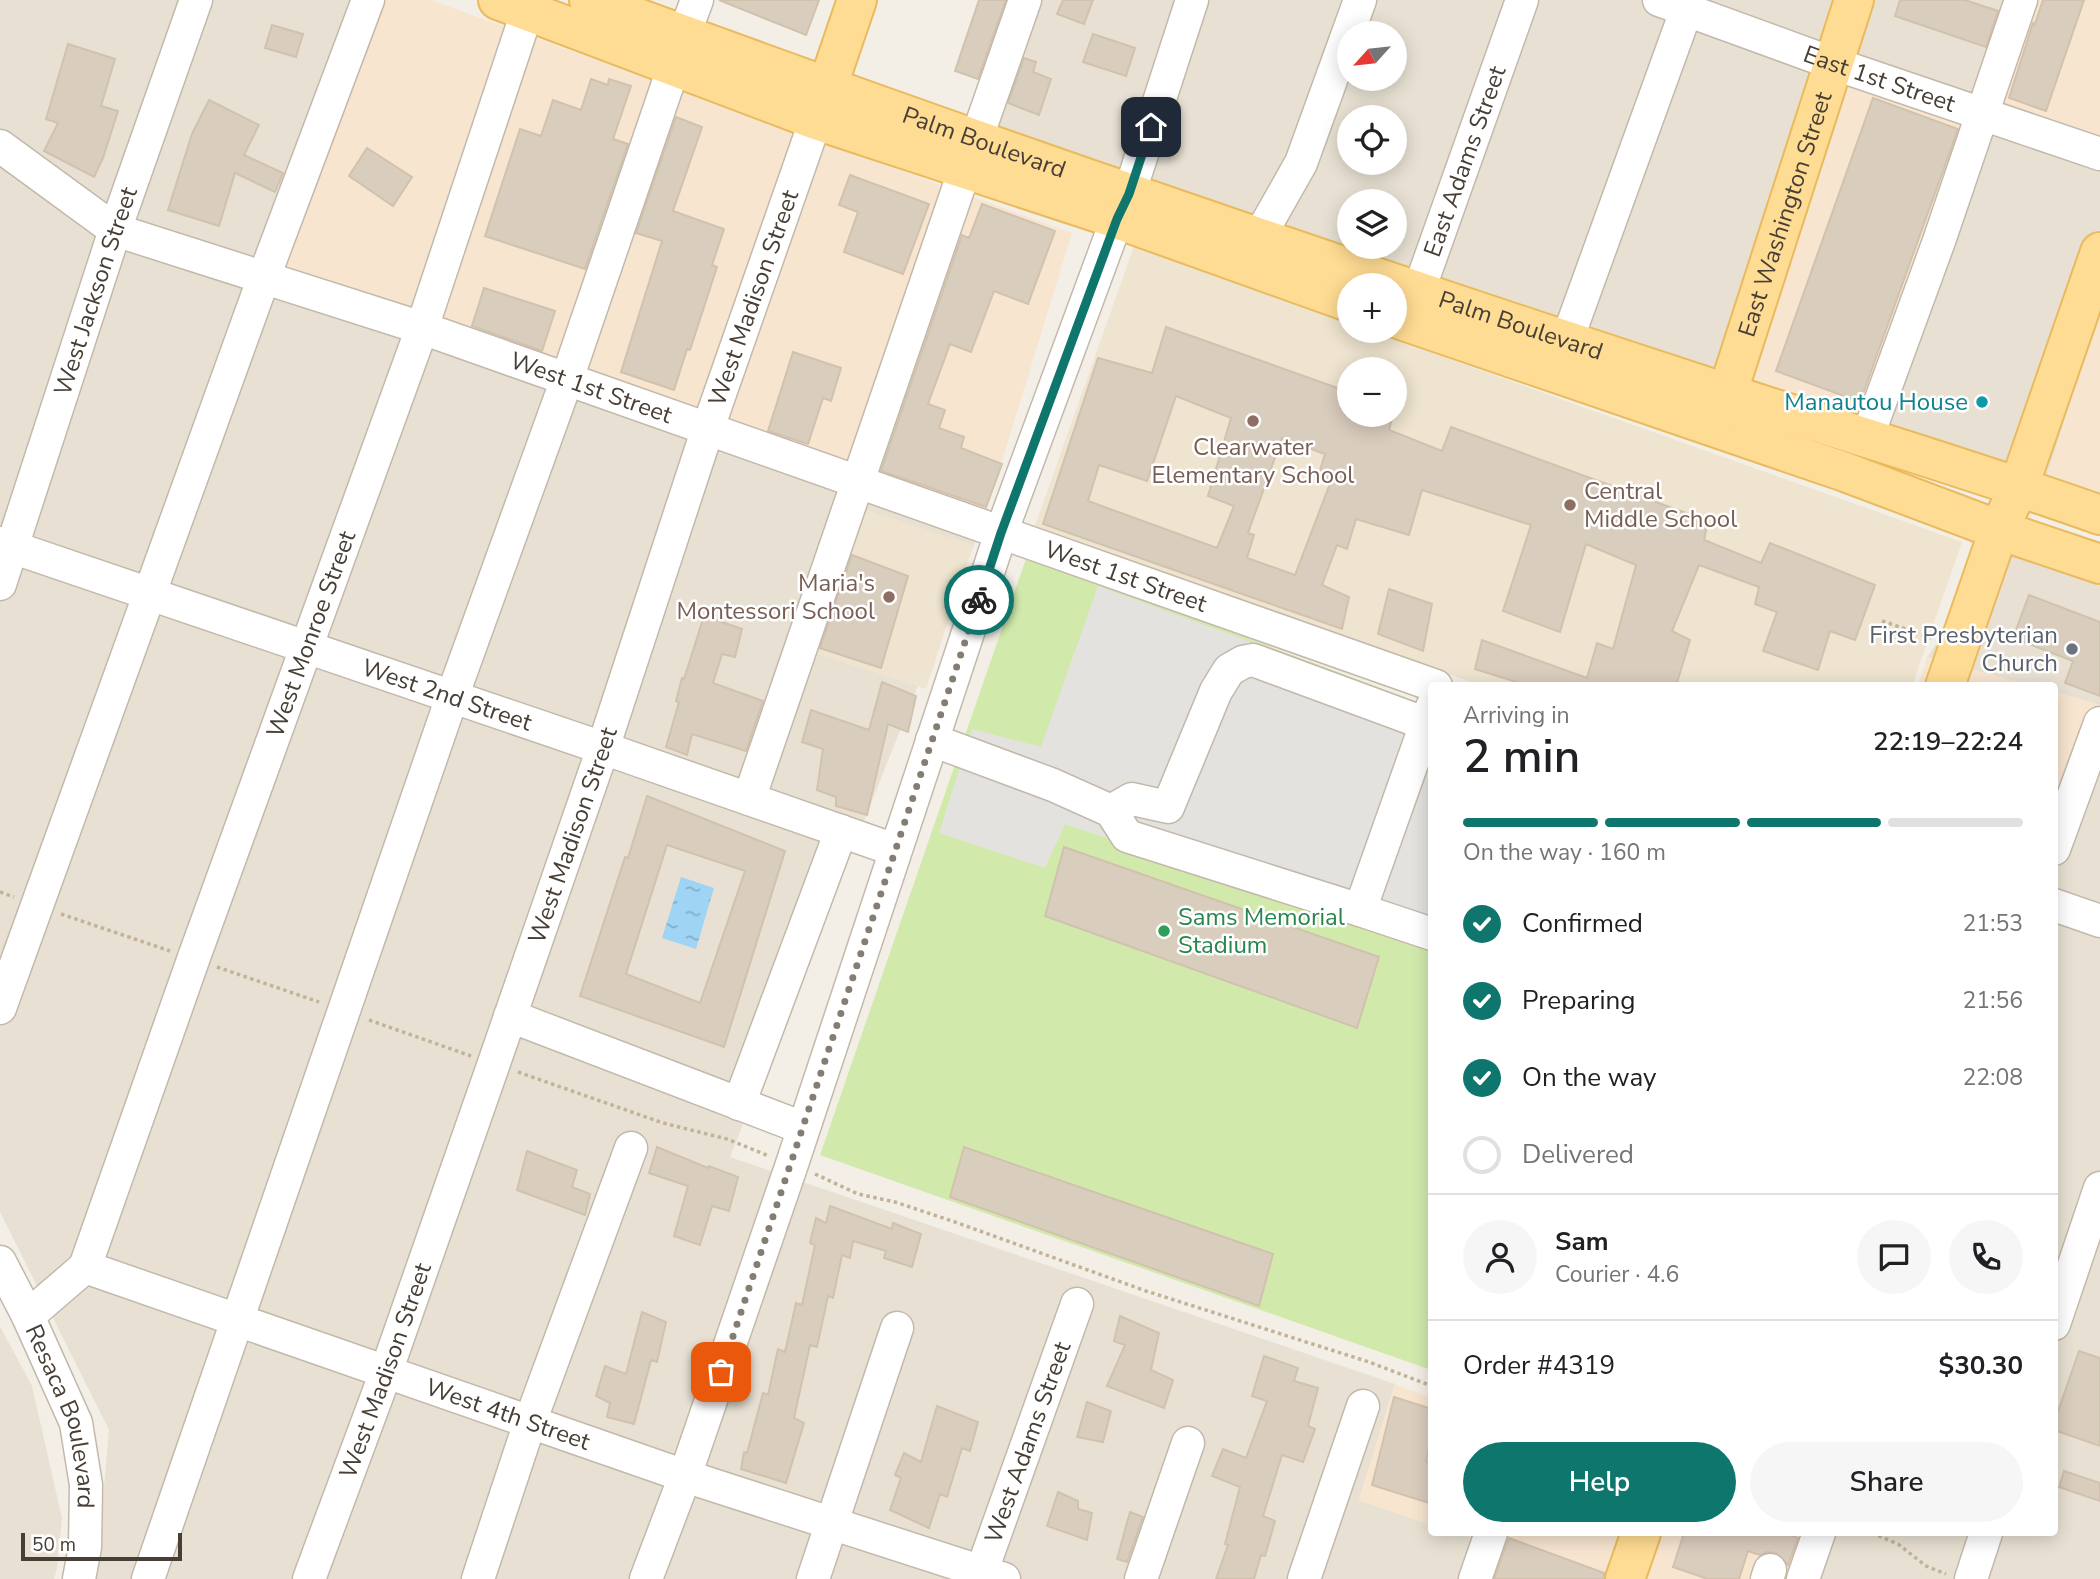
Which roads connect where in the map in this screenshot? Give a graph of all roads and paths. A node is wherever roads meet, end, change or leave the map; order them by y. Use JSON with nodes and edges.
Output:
{"nodes":[{"id":1,"x":196,"y":0,"type":"edge"},
{"id":2,"x":368,"y":0,"type":"edge"},
{"id":3,"x":589,"y":0,"type":"edge"},
{"id":4,"x":697,"y":0,"type":"edge"},
{"id":5,"x":857,"y":0,"type":"edge"},
{"id":6,"x":1025,"y":0,"type":"edge"},
{"id":7,"x":1192,"y":0,"type":"edge"},
{"id":8,"x":1360,"y":0,"type":"edge"},
{"id":9,"x":1522,"y":0,"type":"edge"},
{"id":10,"x":1854,"y":0,"type":"edge"},
{"id":11,"x":2021,"y":0,"type":"edge"},
{"id":12,"x":1678,"y":3,"type":"edge"},
{"id":13,"x":519,"y":4,"type":"edge"},
{"id":14,"x":679,"y":51,"type":"junction"},
{"id":15,"x":1832,"y":63,"type":"junction"},
{"id":16,"x":821,"y":104,"type":"junction"},
{"id":17,"x":1980,"y":113,"type":"junction"},
{"id":18,"x":0,"y":146,"type":"edge"},
{"id":19,"x":970,"y":154,"type":"junction"},
{"id":20,"x":2100,"y":154,"type":"edge"},
{"id":21,"x":1123,"y":206,"type":"junction"},
{"id":22,"x":115,"y":230,"type":"junction"},
{"id":23,"x":1259,"y":237,"type":"junction"},
{"id":24,"x":2100,"y":252,"type":"edge"},
{"id":25,"x":1337,"y":276,"type":"edge"},
{"id":26,"x":264,"y":277,"type":"junction"},
{"id":27,"x":1337,"y":297,"type":"edge"},
{"id":28,"x":1407,"y":307,"type":"edge"},
{"id":29,"x":1407,"y":310,"type":"edge"},
{"id":30,"x":422,"y":328,"type":"junction"},
{"id":31,"x":1562,"y":357,"type":"junction"},
{"id":32,"x":568,"y":379,"type":"junction"},
{"id":33,"x":1721,"y":411,"type":"junction"},
{"id":34,"x":708,"y":428,"type":"junction"},
{"id":35,"x":1867,"y":438,"type":"junction"},
{"id":36,"x":1854,"y":476,"type":"junction"},
{"id":37,"x":858,"y":482,"type":"junction"},
{"id":38,"x":2019,"y":486,"type":"junction"},
{"id":39,"x":2100,"y":515,"type":"edge"},
{"id":40,"x":1998,"y":530,"type":"junction"},
{"id":41,"x":1001,"y":533,"type":"junction"},
{"id":42,"x":6,"y":545,"type":"edge"},
{"id":43,"x":2100,"y":564,"type":"edge"},
{"id":44,"x":0,"y":584,"type":"edge"},
{"id":45,"x":150,"y":594,"type":"junction"},
{"id":46,"x":1882,"y":621,"type":"dead end"},
{"id":47,"x":1958,"y":647,"type":"junction"},
{"id":48,"x":307,"y":649,"type":"junction"},
{"id":49,"x":1946,"y":682,"type":"edge"},
{"id":50,"x":1428,"y":683,"type":"edge"},
{"id":51,"x":452,"y":697,"type":"junction"},
{"id":52,"x":1428,"y":718,"type":"edge"},
{"id":53,"x":2100,"y":723,"type":"edge"},
{"id":54,"x":1428,"y":724,"type":"edge"},
{"id":55,"x":932,"y":740,"type":"junction"},
{"id":56,"x":603,"y":748,"type":"junction"},
{"id":57,"x":749,"y":799,"type":"junction"},
{"id":58,"x":1111,"y":811,"type":"junction"},
{"id":59,"x":841,"y":831,"type":"junction"},
{"id":60,"x":2058,"y":838,"type":"edge"},
{"id":61,"x":895,"y":850,"type":"junction"},
{"id":62,"x":0,"y":892,"type":"edge"},
{"id":63,"x":37,"y":906,"type":"junction"},
{"id":64,"x":2058,"y":906,"type":"edge"},
{"id":65,"x":1360,"y":910,"type":"junction"},
{"id":66,"x":2100,"y":921,"type":"edge"},
{"id":67,"x":1428,"y":933,"type":"edge"},
{"id":68,"x":193,"y":960,"type":"junction"},
{"id":69,"x":0,"y":1008,"type":"edge"},
{"id":70,"x":343,"y":1011,"type":"junction"},
{"id":71,"x":510,"y":1016,"type":"junction"},
{"id":72,"x":494,"y":1063,"type":"junction"},
{"id":73,"x":739,"y":1104,"type":"junction"},
{"id":74,"x":803,"y":1128,"type":"junction"},
{"id":75,"x":631,"y":1147,"type":"dead end"},
{"id":76,"x":792,"y":1164,"type":"junction"},
{"id":77,"x":2100,"y":1188,"type":"edge"},
{"id":78,"x":2077,"y":1256,"type":"edge"},
{"id":79,"x":0,"y":1262,"type":"edge"},
{"id":80,"x":85,"y":1267,"type":"junction"},
{"id":81,"x":1077,"y":1304,"type":"dead end"},
{"id":82,"x":2058,"y":1312,"type":"edge"},
{"id":83,"x":27,"y":1316,"type":"junction"},
{"id":84,"x":237,"y":1320,"type":"junction"},
{"id":85,"x":897,"y":1328,"type":"dead end"},
{"id":86,"x":386,"y":1372,"type":"junction"},
{"id":87,"x":1428,"y":1384,"type":"edge"},
{"id":88,"x":1363,"y":1406,"type":"dead end"},
{"id":89,"x":530,"y":1422,"type":"junction"},
{"id":90,"x":1188,"y":1443,"type":"dead end"},
{"id":91,"x":685,"y":1476,"type":"junction"},
{"id":92,"x":832,"y":1523,"type":"junction"},
{"id":93,"x":1490,"y":1536,"type":"edge"},
{"id":94,"x":1640,"y":1536,"type":"edge"},
{"id":95,"x":1818,"y":1536,"type":"edge"},
{"id":96,"x":1879,"y":1536,"type":"edge"},
{"id":97,"x":1984,"y":1536,"type":"edge"},
{"id":98,"x":988,"y":1577,"type":"edge"},
{"id":99,"x":1960,"y":1577,"type":"edge"},
{"id":100,"x":79,"y":1579,"type":"edge"},
{"id":101,"x":148,"y":1579,"type":"edge"},
{"id":102,"x":309,"y":1579,"type":"edge"},
{"id":103,"x":478,"y":1579,"type":"edge"},
{"id":104,"x":646,"y":1579,"type":"edge"},
{"id":105,"x":813,"y":1579,"type":"edge"},
{"id":106,"x":1141,"y":1579,"type":"edge"},
{"id":107,"x":1304,"y":1579,"type":"edge"},
{"id":108,"x":1475,"y":1579,"type":"edge"},
{"id":109,"x":1625,"y":1579,"type":"edge"},
{"id":110,"x":1802,"y":1579,"type":"edge"}],
"edges":[{"from":1,"to":22,"type":"street","name":"West Jackson Street"},
{"from":2,"to":26,"type":"street"},
{"from":3,"to":14,"type":"main road","name":"Palm Boulevard"},
{"from":4,"to":14,"type":"street"},
{"from":5,"to":16,"type":"main road"},
{"from":6,"to":19,"type":"street"},
{"from":7,"to":21,"type":"street"},
{"from":8,"to":23,"type":"street"},
{"from":9,"to":28,"type":"street","name":"East Adams Street"},
{"from":10,"to":15,"type":"main road","name":"East Washington Street"},
{"from":11,"to":17,"type":"street"},
{"from":12,"to":15,"type":"street","name":"East 1st Street"},
{"from":12,"to":31,"type":"street"},
{"from":13,"to":14,"type":"main road","name":"Palm Boulevard"},
{"from":13,"to":30,"type":"street","name":"West Monroe Street"},
{"from":14,"to":16,"type":"main road","name":"Palm Boulevard"},
{"from":14,"to":32,"type":"street"},
{"from":15,"to":17,"type":"street","name":"East 1st Street"},
{"from":15,"to":33,"type":"main road","name":"East Washington Street"},
{"from":16,"to":19,"type":"main road","name":"Palm Boulevard"},
{"from":16,"to":34,"type":"street","name":"West Madison Street"},
{"from":17,"to":20,"type":"street","name":"East 1st Street"},
{"from":17,"to":35,"type":"street"},
{"from":18,"to":22,"type":"street","name":"West 1st Street"},
{"from":19,"to":21,"type":"main road","name":"Palm Boulevard"},
{"from":19,"to":37,"type":"street"},
{"from":21,"to":23,"type":"main road","name":"Palm Boulevard"},
{"from":21,"to":27,"type":"main road","name":"Palm Boulevard"},
{"from":21,"to":41,"type":"street"},
{"from":22,"to":26,"type":"street","name":"West 1st Street"},
{"from":22,"to":42,"type":"street","name":"West Jackson Street"},
{"from":23,"to":25,"type":"main road","name":"Palm Boulevard"},
{"from":24,"to":38,"type":"main road"},
{"from":26,"to":30,"type":"street","name":"West 1st Street"},
{"from":26,"to":45,"type":"street"},
{"from":29,"to":31,"type":"main road","name":"Palm Boulevard"},
{"from":30,"to":32,"type":"street","name":"West 1st Street"},
{"from":30,"to":48,"type":"street","name":"West Monroe Street"},
{"from":31,"to":33,"type":"main road","name":"Palm Boulevard"},
{"from":32,"to":34,"type":"street","name":"West 1st Street"},
{"from":32,"to":51,"type":"street"},
{"from":33,"to":35,"type":"main road","name":"Palm Boulevard"},
{"from":33,"to":36,"type":"main road","name":"Palm Boulevard"},
{"from":34,"to":37,"type":"street","name":"West 1st Street"},
{"from":34,"to":56,"type":"street","name":"West Madison Street"},
{"from":35,"to":36,"type":"main road"},
{"from":35,"to":38,"type":"main road","name":"Palm Boulevard"},
{"from":36,"to":40,"type":"main road","name":"Palm Boulevard"},
{"from":37,"to":41,"type":"street","name":"West 1st Street"},
{"from":37,"to":57,"type":"street"},
{"from":38,"to":39,"type":"main road","name":"Palm Boulevard"},
{"from":38,"to":40,"type":"main road"},
{"from":40,"to":43,"type":"main road","name":"Palm Boulevard"},
{"from":40,"to":47,"type":"main road"},
{"from":41,"to":50,"type":"street","name":"West 1st Street"},
{"from":41,"to":55,"type":"street"},
{"from":42,"to":44,"type":"street","name":"West Jackson Street"},
{"from":42,"to":45,"type":"street","name":"West 2nd Street"},
{"from":45,"to":48,"type":"street","name":"West 2nd Street"},
{"from":45,"to":63,"type":"street"},
{"from":46,"to":47,"type":"path"},
{"from":47,"to":49,"type":"main road"},
{"from":48,"to":51,"type":"street","name":"West 2nd Street"},
{"from":48,"to":68,"type":"street","name":"West Monroe Street"},
{"from":51,"to":56,"type":"street","name":"West 2nd Street"},
{"from":51,"to":70,"type":"street"},
{"from":52,"to":58,"type":"street"},
{"from":53,"to":60,"type":"street"},
{"from":54,"to":65,"type":"street"},
{"from":55,"to":58,"type":"street"},
{"from":55,"to":61,"type":"street"},
{"from":56,"to":57,"type":"street","name":"West 2nd Street"},
{"from":56,"to":71,"type":"street","name":"West Madison Street"},
{"from":57,"to":59,"type":"street","name":"West 2nd Street"},
{"from":58,"to":65,"type":"street"},
{"from":59,"to":61,"type":"street","name":"West 2nd Street"},
{"from":59,"to":73,"type":"street"},
{"from":61,"to":74,"type":"street"},
{"from":62,"to":63,"type":"path"},
{"from":63,"to":68,"type":"path"},
{"from":63,"to":69,"type":"street"},
{"from":64,"to":66,"type":"street"},
{"from":65,"to":67,"type":"street"},
{"from":68,"to":70,"type":"path"},
{"from":68,"to":80,"type":"street","name":"West Monroe Street"},
{"from":70,"to":72,"type":"path"},
{"from":70,"to":84,"type":"street"},
{"from":71,"to":72,"type":"street","name":"West Madison Street"},
{"from":71,"to":73,"type":"street"},
{"from":72,"to":76,"type":"path"},
{"from":72,"to":86,"type":"street","name":"West Madison Street"},
{"from":73,"to":74,"type":"street"},
{"from":74,"to":76,"type":"street"},
{"from":75,"to":89,"type":"street"},
{"from":76,"to":87,"type":"path"},
{"from":76,"to":91,"type":"street"},
{"from":77,"to":78,"type":"street"},
{"from":78,"to":82,"type":"street"},
{"from":79,"to":83,"type":"street","name":"Resaca Boulevard"},
{"from":80,"to":83,"type":"street"},
{"from":80,"to":84,"type":"street","name":"West 4th Street"},
{"from":81,"to":98,"type":"street","name":"West Adams Street"},
{"from":83,"to":100,"type":"street","name":"Resaca Boulevard"},
{"from":84,"to":86,"type":"street","name":"West 4th Street"},
{"from":84,"to":101,"type":"street"},
{"from":85,"to":92,"type":"street"},
{"from":86,"to":89,"type":"street","name":"West 4th Street"},
{"from":86,"to":102,"type":"street","name":"West Madison Street"},
{"from":88,"to":107,"type":"street"},
{"from":89,"to":91,"type":"street","name":"West 4th Street"},
{"from":89,"to":103,"type":"street"},
{"from":90,"to":106,"type":"street"},
{"from":91,"to":92,"type":"street","name":"West 4th Street"},
{"from":91,"to":104,"type":"street"},
{"from":92,"to":98,"type":"street","name":"West 4th Street"},
{"from":92,"to":105,"type":"street"},
{"from":93,"to":108,"type":"street"},
{"from":94,"to":109,"type":"main road"},
{"from":95,"to":110,"type":"street"},
{"from":96,"to":99,"type":"path"},
{"from":97,"to":99,"type":"street"}]}
